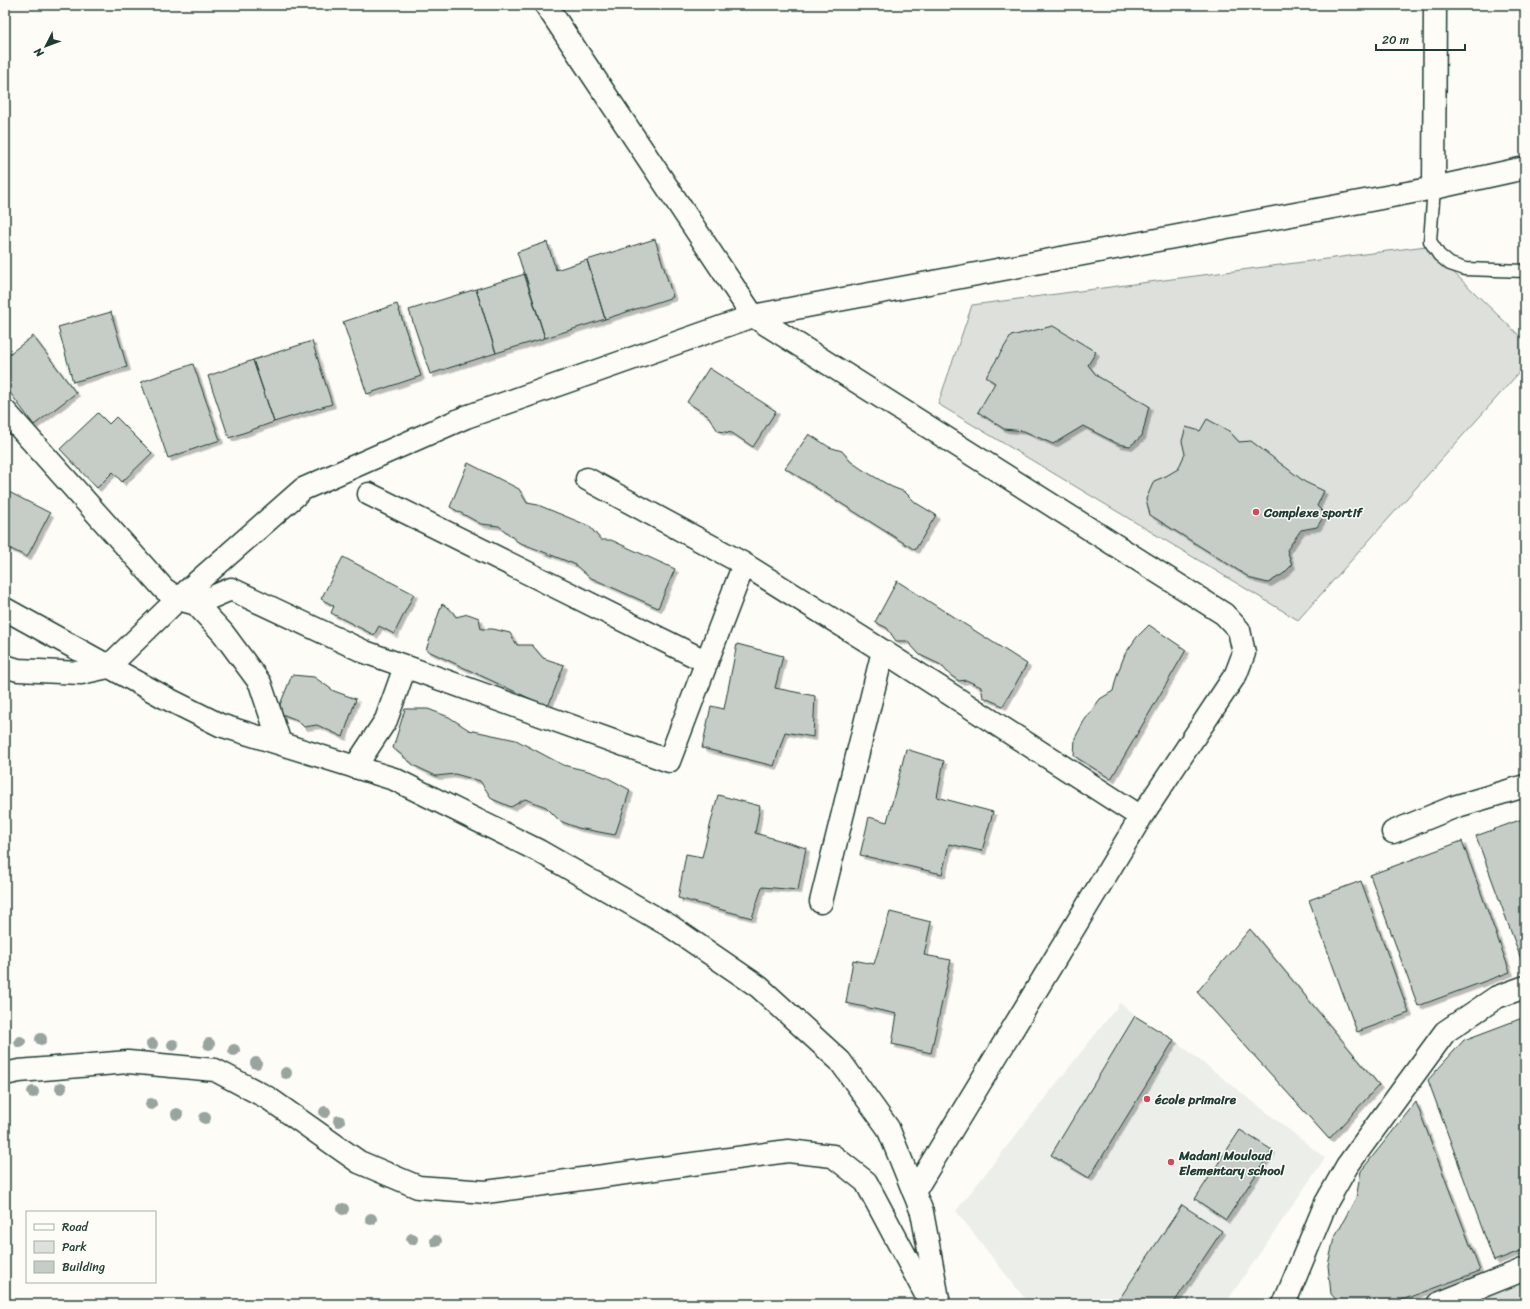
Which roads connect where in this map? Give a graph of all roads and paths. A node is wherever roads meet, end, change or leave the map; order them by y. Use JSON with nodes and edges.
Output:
{"nodes":[{"id":1,"x":546,"y":5,"type":"edge"},
{"id":2,"x":1434,"y":5,"type":"edge"},
{"id":3,"x":1525,"y":168,"type":"edge"},
{"id":4,"x":1434,"y":188,"type":"junction"},
{"id":5,"x":1525,"y":272,"type":"edge"},
{"id":6,"x":753,"y":316,"type":"junction"},
{"id":7,"x":5,"y":411,"type":"edge"},
{"id":8,"x":587,"y":479,"type":"dead end"},
{"id":9,"x":369,"y":494,"type":"dead end"},
{"id":10,"x":744,"y":564,"type":"junction"},
{"id":11,"x":187,"y":601,"type":"junction"},
{"id":12,"x":5,"y":608,"type":"edge"},
{"id":13,"x":883,"y":651,"type":"junction"},
{"id":14,"x":707,"y":662,"type":"junction"},
{"id":15,"x":5,"y":666,"type":"edge"},
{"id":16,"x":108,"y":667,"type":"junction"},
{"id":17,"x":405,"y":667,"type":"junction"},
{"id":18,"x":280,"y":743,"type":"junction"},
{"id":19,"x":355,"y":767,"type":"junction"},
{"id":20,"x":1525,"y":786,"type":"edge"},
{"id":21,"x":1141,"y":816,"type":"junction"},
{"id":22,"x":1393,"y":832,"type":"dead end"},
{"id":23,"x":821,"y":902,"type":"dead end"},
{"id":24,"x":1525,"y":987,"type":"edge"},
{"id":25,"x":5,"y":1074,"type":"edge"},
{"id":26,"x":914,"y":1192,"type":"junction"},
{"id":27,"x":1525,"y":1269,"type":"edge"},
{"id":28,"x":931,"y":1304,"type":"edge"},
{"id":29,"x":939,"y":1304,"type":"edge"},
{"id":30,"x":1284,"y":1304,"type":"edge"},
{"id":31,"x":1438,"y":1304,"type":"edge"}],
"edges":[{"from":1,"to":6,"type":"street"},
{"from":2,"to":4,"type":"street"},
{"from":3,"to":4,"type":"street"},
{"from":4,"to":5,"type":"lane"},
{"from":4,"to":6,"type":"street"},
{"from":6,"to":11,"type":"street"},
{"from":6,"to":21,"type":"street"},
{"from":7,"to":11,"type":"street"},
{"from":8,"to":10,"type":"street"},
{"from":9,"to":14,"type":"street"},
{"from":10,"to":13,"type":"street"},
{"from":10,"to":14,"type":"street"},
{"from":11,"to":16,"type":"street"},
{"from":11,"to":17,"type":"street"},
{"from":11,"to":18,"type":"street"},
{"from":12,"to":16,"type":"street"},
{"from":13,"to":21,"type":"street"},
{"from":13,"to":23,"type":"street"},
{"from":14,"to":17,"type":"street"},
{"from":15,"to":16,"type":"street"},
{"from":16,"to":18,"type":"street"},
{"from":17,"to":19,"type":"street"},
{"from":18,"to":19,"type":"street"},
{"from":19,"to":26,"type":"street"},
{"from":20,"to":22,"type":"street"},
{"from":21,"to":26,"type":"street"},
{"from":24,"to":30,"type":"street"},
{"from":25,"to":28,"type":"street"},
{"from":26,"to":29,"type":"street"},
{"from":27,"to":31,"type":"street"}]}
